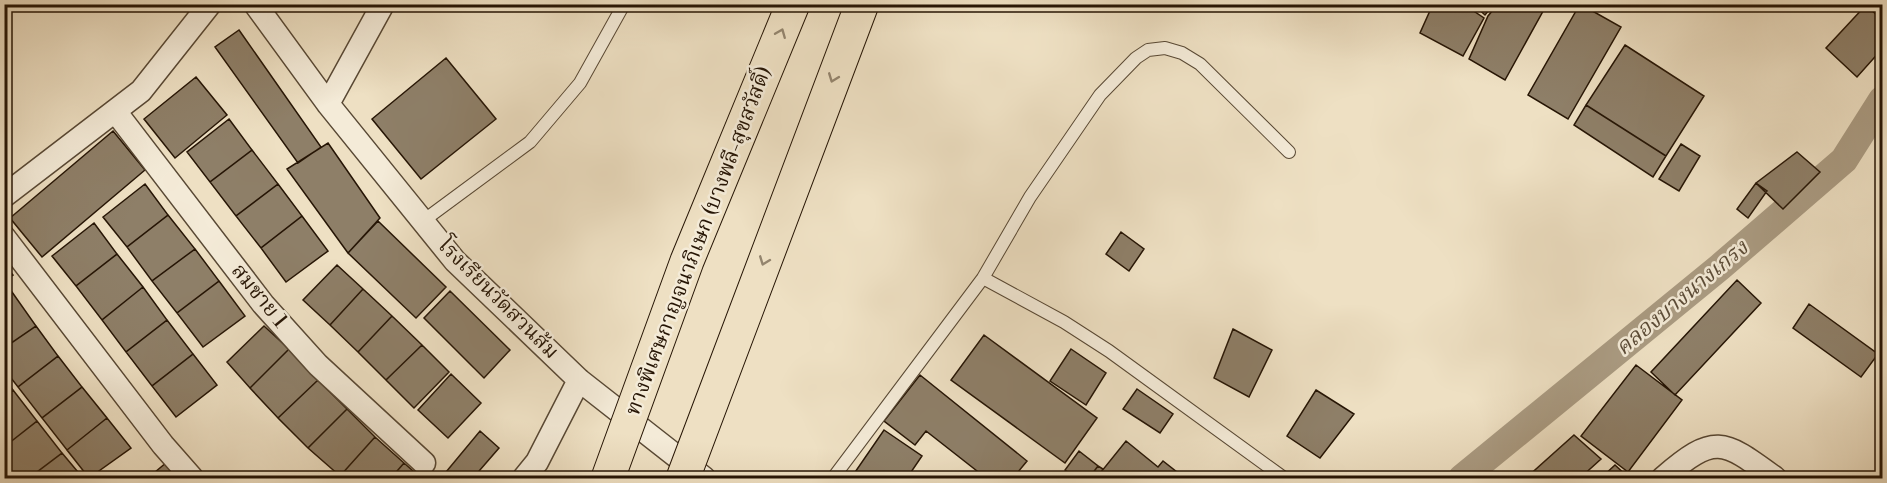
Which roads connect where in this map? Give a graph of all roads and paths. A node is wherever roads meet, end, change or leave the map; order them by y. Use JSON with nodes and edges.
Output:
{"nodes":[{"id":1,"x":210,"y":4,"type":"edge"},
{"id":2,"x":255,"y":4,"type":"edge"},
{"id":3,"x":383,"y":4,"type":"edge"},
{"id":4,"x":624,"y":4,"type":"edge"},
{"id":5,"x":792,"y":4,"type":"edge"},
{"id":6,"x":862,"y":4,"type":"edge"},
{"id":7,"x":328,"y":104,"type":"junction"},
{"id":8,"x":115,"y":111,"type":"junction"},
{"id":9,"x":1289,"y":152,"type":"dead end"},
{"id":10,"x":4,"y":196,"type":"edge"},
{"id":11,"x":423,"y":222,"type":"junction"},
{"id":12,"x":4,"y":237,"type":"edge"},
{"id":13,"x":983,"y":278,"type":"junction"},
{"id":14,"x":579,"y":380,"type":"junction"},
{"id":15,"x":424,"y":463,"type":"dead end"},
{"id":16,"x":192,"y":478,"type":"edge"},
{"id":17,"x":524,"y":478,"type":"edge"},
{"id":18,"x":608,"y":478,"type":"edge"},
{"id":19,"x":683,"y":478,"type":"edge"},
{"id":20,"x":704,"y":478,"type":"edge"},
{"id":21,"x":833,"y":478,"type":"edge"},
{"id":22,"x":1284,"y":478,"type":"edge"},
{"id":23,"x":1663,"y":478,"type":"edge"},
{"id":24,"x":1775,"y":478,"type":"edge"}],
"edges":[{"from":1,"to":8,"type":"street"},
{"from":2,"to":7,"type":"street","name":"โรงเรียนวัดสวนส้ม"},
{"from":3,"to":7,"type":"street"},
{"from":4,"to":11,"type":"lane"},
{"from":18,"to":5,"type":"highway","name":"ทางพิเศษกาญจนาภิเษก (บางพลี-สุขสวัสดิ์)","one_way":true,"bridge":true},
{"from":6,"to":19,"type":"highway","one_way":true,"bridge":true},
{"from":7,"to":11,"type":"street","name":"โรงเรียนวัดสวนส้ม"},
{"from":8,"to":10,"type":"street"},
{"from":8,"to":15,"type":"street","name":"สมชาย 1"},
{"from":9,"to":13,"type":"lane"},
{"from":11,"to":14,"type":"street","name":"โรงเรียนวัดสวนส้ม"},
{"from":12,"to":16,"type":"street"},
{"from":13,"to":21,"type":"lane"},
{"from":13,"to":22,"type":"lane"},
{"from":14,"to":17,"type":"street"},
{"from":14,"to":20,"type":"street","name":"โรงเรียนวัดสวนส้ม"},
{"from":23,"to":24,"type":"street"}]}
